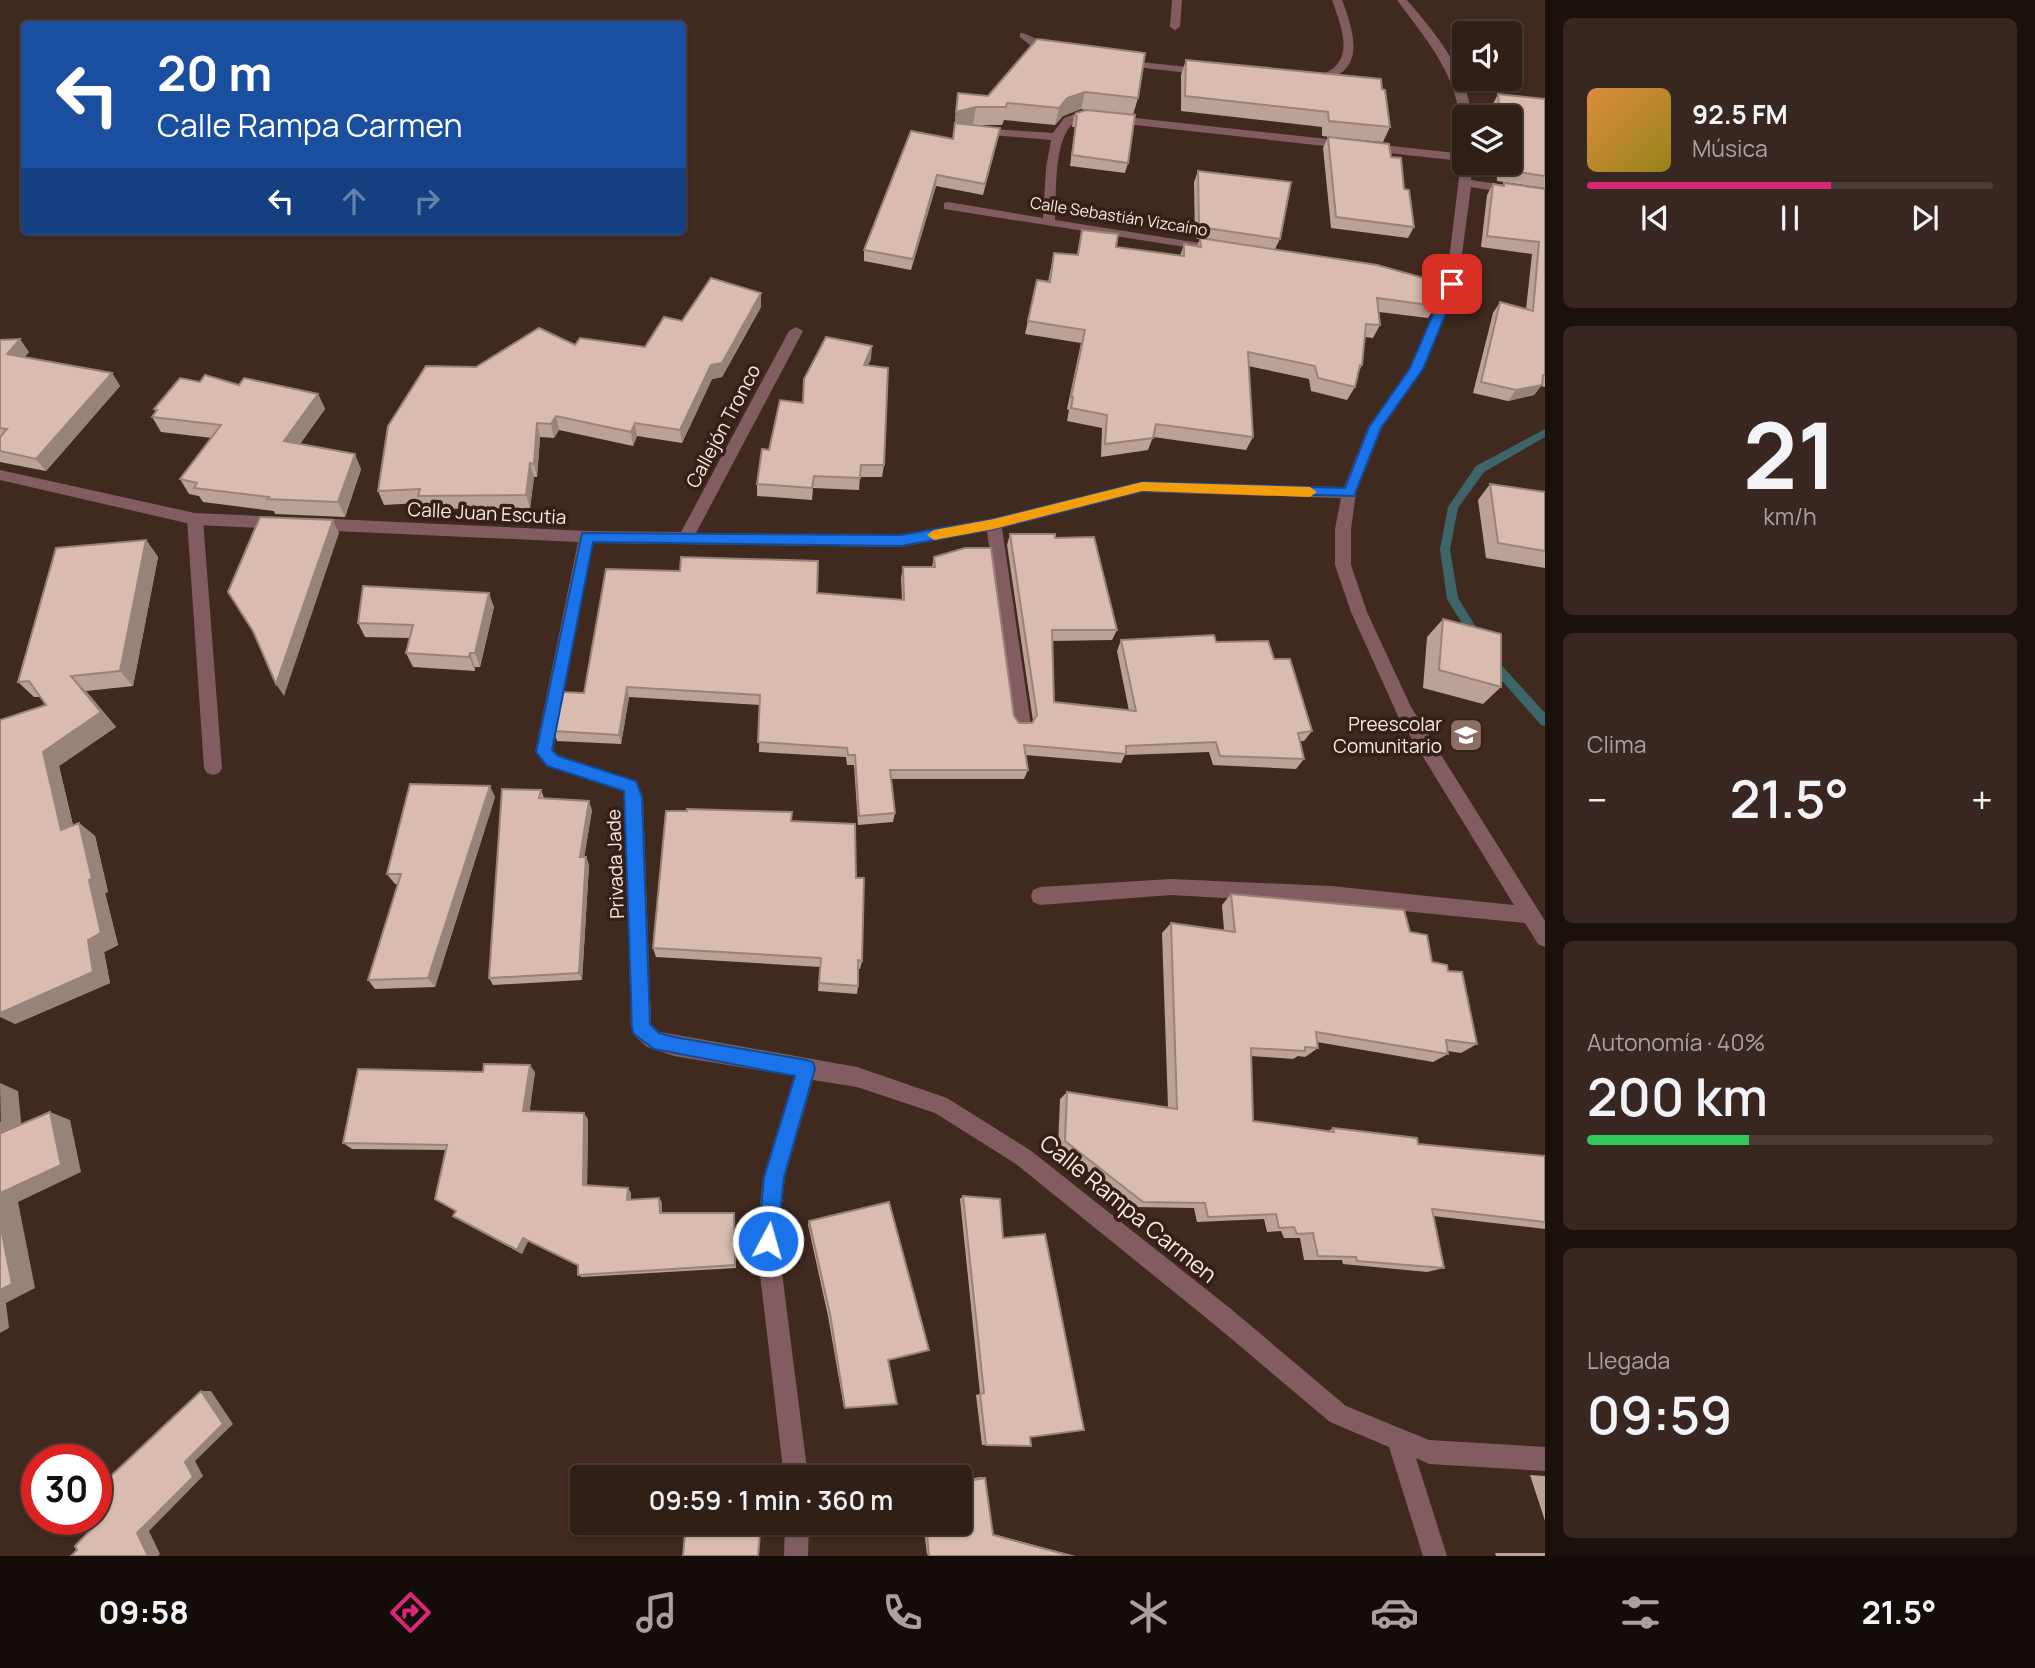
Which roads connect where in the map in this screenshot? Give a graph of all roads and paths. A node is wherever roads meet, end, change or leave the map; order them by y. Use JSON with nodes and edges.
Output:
{"nodes":[{"id":1,"x":1177,"y":0,"type":"edge"},
{"id":2,"x":1337,"y":0,"type":"edge"},
{"id":3,"x":1402,"y":0,"type":"edge"},
{"id":4,"x":1175,"y":27,"type":"dead end"},
{"id":5,"x":1024,"y":35,"type":"dead end"},
{"id":6,"x":1062,"y":55,"type":"edge"},
{"id":7,"x":1108,"y":62,"type":"edge"},
{"id":8,"x":1224,"y":73,"type":"edge"},
{"id":9,"x":1306,"y":78,"type":"edge"},
{"id":10,"x":1465,"y":105,"type":"edge"},
{"id":11,"x":960,"y":132,"type":"edge"},
{"id":12,"x":1055,"y":137,"type":"junction"},
{"id":13,"x":1452,"y":158,"type":"edge"},
{"id":14,"x":1465,"y":175,"type":"edge"},
{"id":15,"x":1465,"y":183,"type":"junction"},
{"id":16,"x":1545,"y":195,"type":"edge"},
{"id":17,"x":948,"y":206,"type":"dead end"},
{"id":18,"x":1049,"y":223,"type":"junction"},
{"id":19,"x":1222,"y":250,"type":"edge"},
{"id":20,"x":796,"y":331,"type":"dead end"},
{"id":21,"x":0,"y":475,"type":"edge"},
{"id":22,"x":1349,"y":493,"type":"junction"},
{"id":23,"x":195,"y":519,"type":"junction"},
{"id":24,"x":994,"y":524,"type":"junction"},
{"id":25,"x":587,"y":537,"type":"junction"},
{"id":26,"x":685,"y":539,"type":"junction"},
{"id":27,"x":1022,"y":725,"type":"edge"},
{"id":28,"x":213,"y":768,"type":"dead end"},
{"id":29,"x":1040,"y":896,"type":"dead end"},
{"id":30,"x":1530,"y":915,"type":"junction"},
{"id":31,"x":1545,"y":938,"type":"edge"},
{"id":32,"x":654,"y":1040,"type":"joint"},
{"id":33,"x":806,"y":1069,"type":"junction"},
{"id":34,"x":1398,"y":1439,"type":"junction"},
{"id":35,"x":1545,"y":1460,"type":"edge"},
{"id":36,"x":795,"y":1465,"type":"edge"},
{"id":37,"x":797,"y":1535,"type":"edge"},
{"id":38,"x":796,"y":1556,"type":"edge"},
{"id":39,"x":1435,"y":1556,"type":"edge"}],
"edges":[{"from":1,"to":4,"type":"street"},
{"from":2,"to":9,"type":"street"},
{"from":3,"to":10,"type":"street"},
{"from":5,"to":6,"type":"street"},
{"from":7,"to":8,"type":"street"},
{"from":11,"to":12,"type":"street"},
{"from":12,"to":13,"type":"street"},
{"from":12,"to":18,"type":"street"},
{"from":14,"to":15,"type":"street"},
{"from":15,"to":16,"type":"street"},
{"from":15,"to":22,"type":"street"},
{"from":17,"to":18,"type":"street","name":"Calle Sebastián Vizcaíno"},
{"from":18,"to":19,"type":"street","name":"Calle Sebastián Vizcaíno"},
{"from":20,"to":26,"type":"street","name":"Callejón Tronco"},
{"from":21,"to":23,"type":"street","name":"Calle Juan Escutia"},
{"from":22,"to":24,"type":"street","name":"Calle Juan Escutia"},
{"from":22,"to":30,"type":"street"},
{"from":23,"to":25,"type":"street","name":"Calle Juan Escutia"},
{"from":23,"to":28,"type":"street"},
{"from":24,"to":26,"type":"street","name":"Calle Juan Escutia"},
{"from":24,"to":27,"type":"street"},
{"from":25,"to":26,"type":"street","name":"Calle Juan Escutia"},
{"from":25,"to":32,"type":"street","name":"Privada Jade"},
{"from":29,"to":30,"type":"street"},
{"from":30,"to":31,"type":"street"},
{"from":32,"to":33,"type":"street","name":"Calle Rampa Carmen"},
{"from":33,"to":34,"type":"street","name":"Calle Rampa Carmen"},
{"from":33,"to":36,"type":"street"},
{"from":34,"to":35,"type":"street","name":"Calle Rampa Carmen"},
{"from":34,"to":39,"type":"street"},
{"from":37,"to":38,"type":"street"}]}
